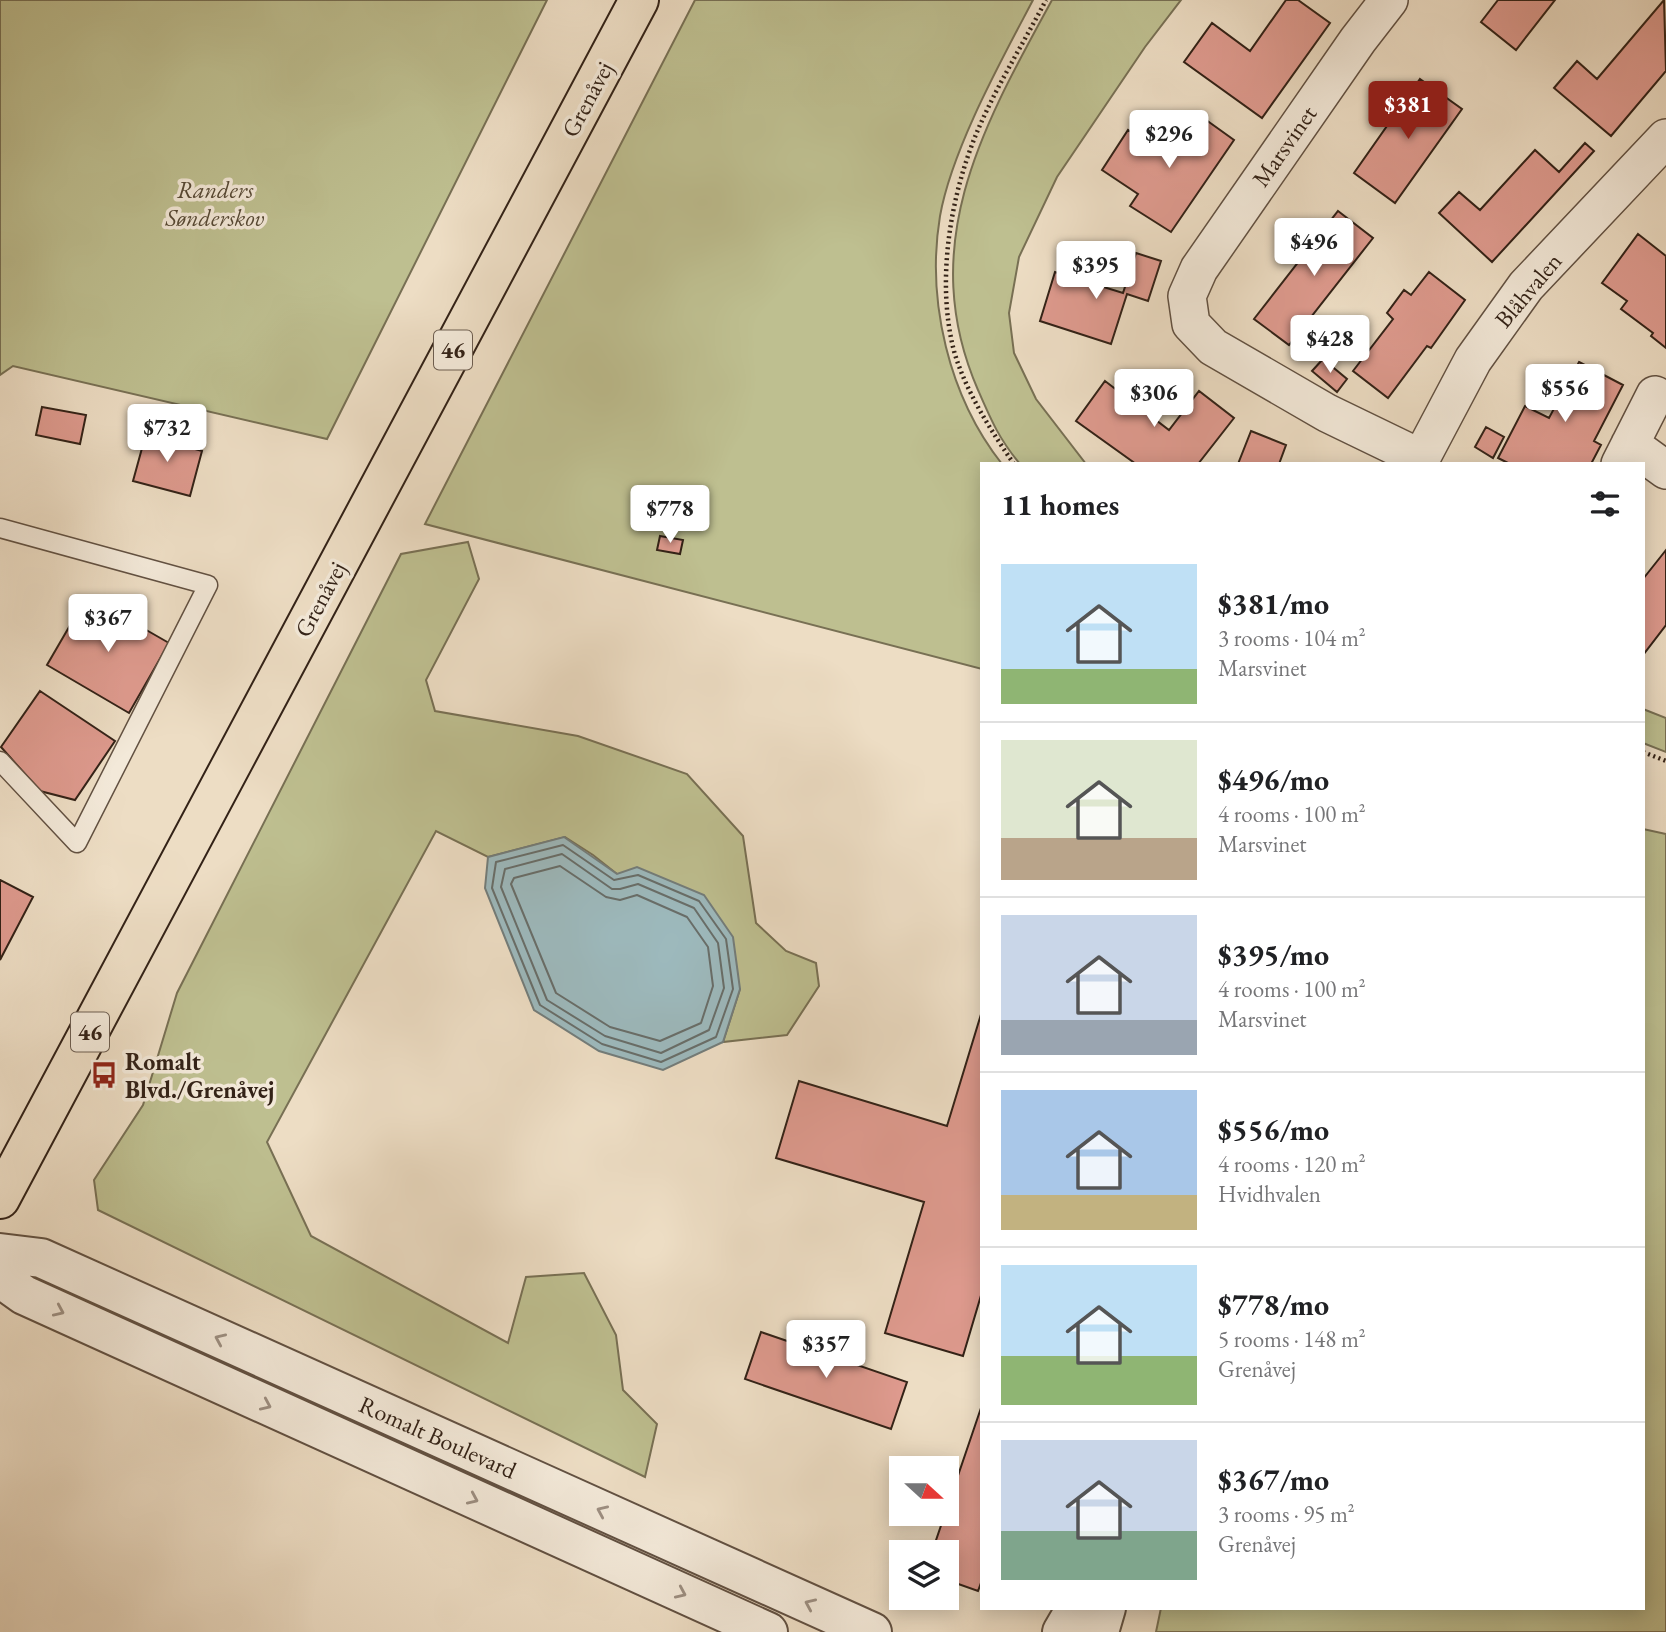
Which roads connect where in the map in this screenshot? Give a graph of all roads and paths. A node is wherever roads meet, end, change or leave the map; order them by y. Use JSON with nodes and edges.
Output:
{"nodes":[{"id":1,"x":639,"y":0,"type":"edge"},
{"id":2,"x":1046,"y":0,"type":"edge"},
{"id":3,"x":1389,"y":0,"type":"edge"},
{"id":4,"x":1661,"y":154,"type":"edge"},
{"id":5,"x":1655,"y":395,"type":"dead end"},
{"id":6,"x":1625,"y":454,"type":"edge"},
{"id":7,"x":1419,"y":461,"type":"edge"},
{"id":8,"x":1013,"y":462,"type":"edge"},
{"id":9,"x":1666,"y":470,"type":"edge"},
{"id":10,"x":0,"y":528,"type":"edge"},
{"id":11,"x":1645,"y":753,"type":"edge"},
{"id":12,"x":0,"y":761,"type":"edge"},
{"id":13,"x":1666,"y":761,"type":"edge"},
{"id":14,"x":0,"y":1199,"type":"edge"},
{"id":15,"x":0,"y":1254,"type":"edge"},
{"id":16,"x":0,"y":1278,"type":"edge"},
{"id":17,"x":1075,"y":1610,"type":"edge"},
{"id":18,"x":1105,"y":1610,"type":"edge"},
{"id":19,"x":768,"y":1632,"type":"edge"},
{"id":20,"x":872,"y":1632,"type":"edge"},
{"id":21,"x":1062,"y":1632,"type":"edge"},
{"id":22,"x":1099,"y":1632,"type":"edge"}],
"edges":[{"from":1,"to":14,"type":"main road","name":"Grenåvej","number":"46"},
{"from":2,"to":8,"type":"path"},
{"from":3,"to":7,"type":"street","name":"Marsvinet"},
{"from":4,"to":7,"type":"street","name":"Blåhvalen"},
{"from":5,"to":6,"type":"street"},
{"from":6,"to":9,"type":"street"},
{"from":10,"to":12,"type":"lane"},
{"from":11,"to":13,"type":"path"},
{"from":20,"to":15,"type":"street","name":"Romalt Boulevard","one_way":true},
{"from":16,"to":19,"type":"street","name":"Romalt Boulevard","one_way":true},
{"from":17,"to":21,"type":"street"},
{"from":18,"to":22,"type":"street"}]}
